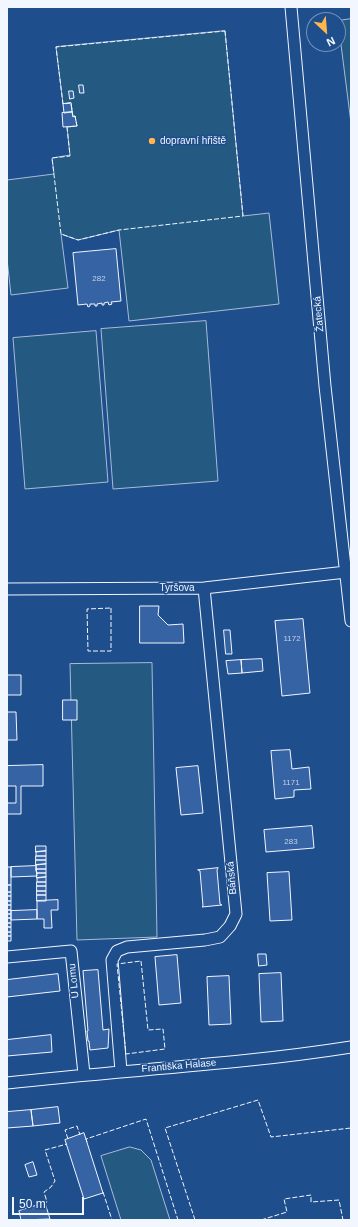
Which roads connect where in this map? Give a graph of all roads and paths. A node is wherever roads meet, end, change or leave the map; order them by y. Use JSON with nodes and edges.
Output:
{"nodes":[{"id":1,"x":291,"y":7,"type":"edge"},
{"id":2,"x":346,"y":572,"type":"junction"},
{"id":3,"x":204,"y":588,"type":"junction"},
{"id":4,"x":7,"y":589,"type":"edge"},
{"id":5,"x":351,"y":621,"type":"edge"},
{"id":6,"x":7,"y":957,"type":"edge"},
{"id":7,"x":351,"y":1047,"type":"edge"},
{"id":8,"x":121,"y":1071,"type":"junction"},
{"id":9,"x":84,"y":1074,"type":"junction"},
{"id":10,"x":7,"y":1083,"type":"edge"}],
"edges":[{"from":1,"to":2,"type":"street","name":"Žatecká"},
{"from":2,"to":3,"type":"street","name":"Tyršova"},
{"from":2,"to":5,"type":"street","name":"Žatecká"},
{"from":3,"to":4,"type":"street","name":"Tyršova"},
{"from":3,"to":8,"type":"street","name":"Báňská"},
{"from":6,"to":9,"type":"street","name":"U Lomu"},
{"from":7,"to":8,"type":"street","name":"Františka Halase"},
{"from":8,"to":9,"type":"street","name":"Františka Halase"},
{"from":9,"to":10,"type":"street","name":"Františka Halase"}]}
